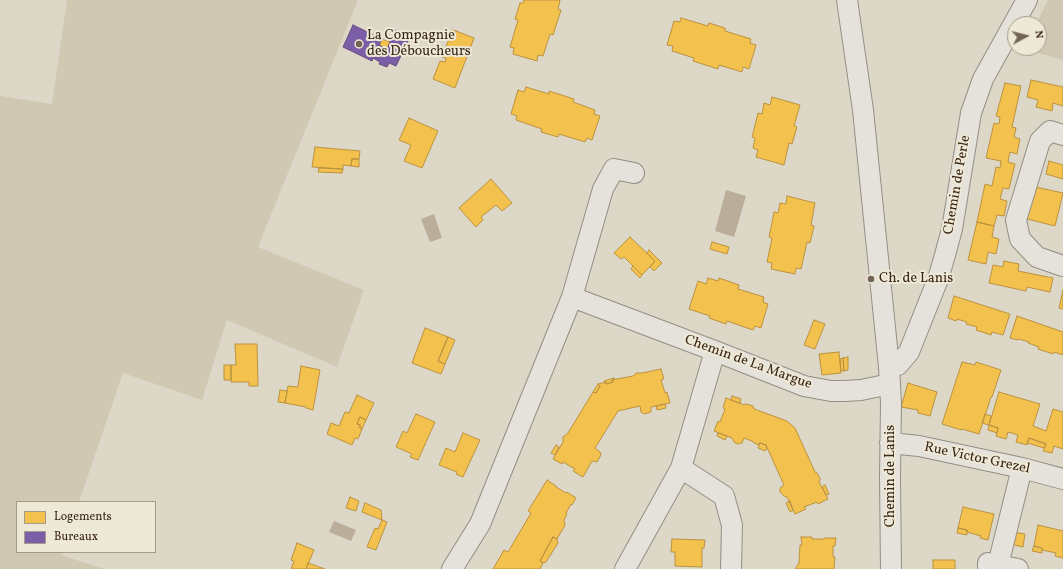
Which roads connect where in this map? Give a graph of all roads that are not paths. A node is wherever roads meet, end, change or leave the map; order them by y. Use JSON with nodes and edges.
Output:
{"nodes":[{"id":1,"x":847,"y":0,"type":"edge"},
{"id":2,"x":1027,"y":0,"type":"edge"},
{"id":3,"x":1063,"y":134,"type":"edge"},
{"id":4,"x":634,"y":173,"type":"dead end"},
{"id":5,"x":1063,"y":266,"type":"edge"},
{"id":6,"x":572,"y":297,"type":"junction"},
{"id":7,"x":715,"y":351,"type":"junction"},
{"id":8,"x":890,"y":375,"type":"junction"},
{"id":9,"x":890,"y":442,"type":"junction"},
{"id":10,"x":681,"y":468,"type":"junction"},
{"id":11,"x":1022,"y":468,"type":"junction"},
{"id":12,"x":1063,"y":479,"type":"edge"},
{"id":13,"x":993,"y":567,"type":"edge"},
{"id":14,"x":452,"y":569,"type":"edge"},
{"id":15,"x":625,"y":569,"type":"edge"},
{"id":16,"x":731,"y":569,"type":"edge"},
{"id":17,"x":891,"y":569,"type":"edge"},
{"id":18,"x":1018,"y":569,"type":"edge"}],
"edges":[{"from":1,"to":8,"type":"street"},
{"from":2,"to":8,"type":"street","name":"Chemin de Perle"},
{"from":3,"to":5,"type":"street"},
{"from":4,"to":6,"type":"street"},
{"from":6,"to":7,"type":"street","name":"Chemin de La Margue"},
{"from":6,"to":14,"type":"street"},
{"from":7,"to":8,"type":"street","name":"Chemin de La Margue"},
{"from":7,"to":10,"type":"street"},
{"from":8,"to":9,"type":"street","name":"Chemin de Lanis"},
{"from":9,"to":11,"type":"street","name":"Rue Victor Grezel"},
{"from":9,"to":17,"type":"street","name":"Chemin de Lanis"},
{"from":10,"to":15,"type":"street"},
{"from":10,"to":16,"type":"street"},
{"from":11,"to":12,"type":"street","name":"Rue Victor Grezel"},
{"from":11,"to":13,"type":"street"},
{"from":13,"to":18,"type":"street"}]}
